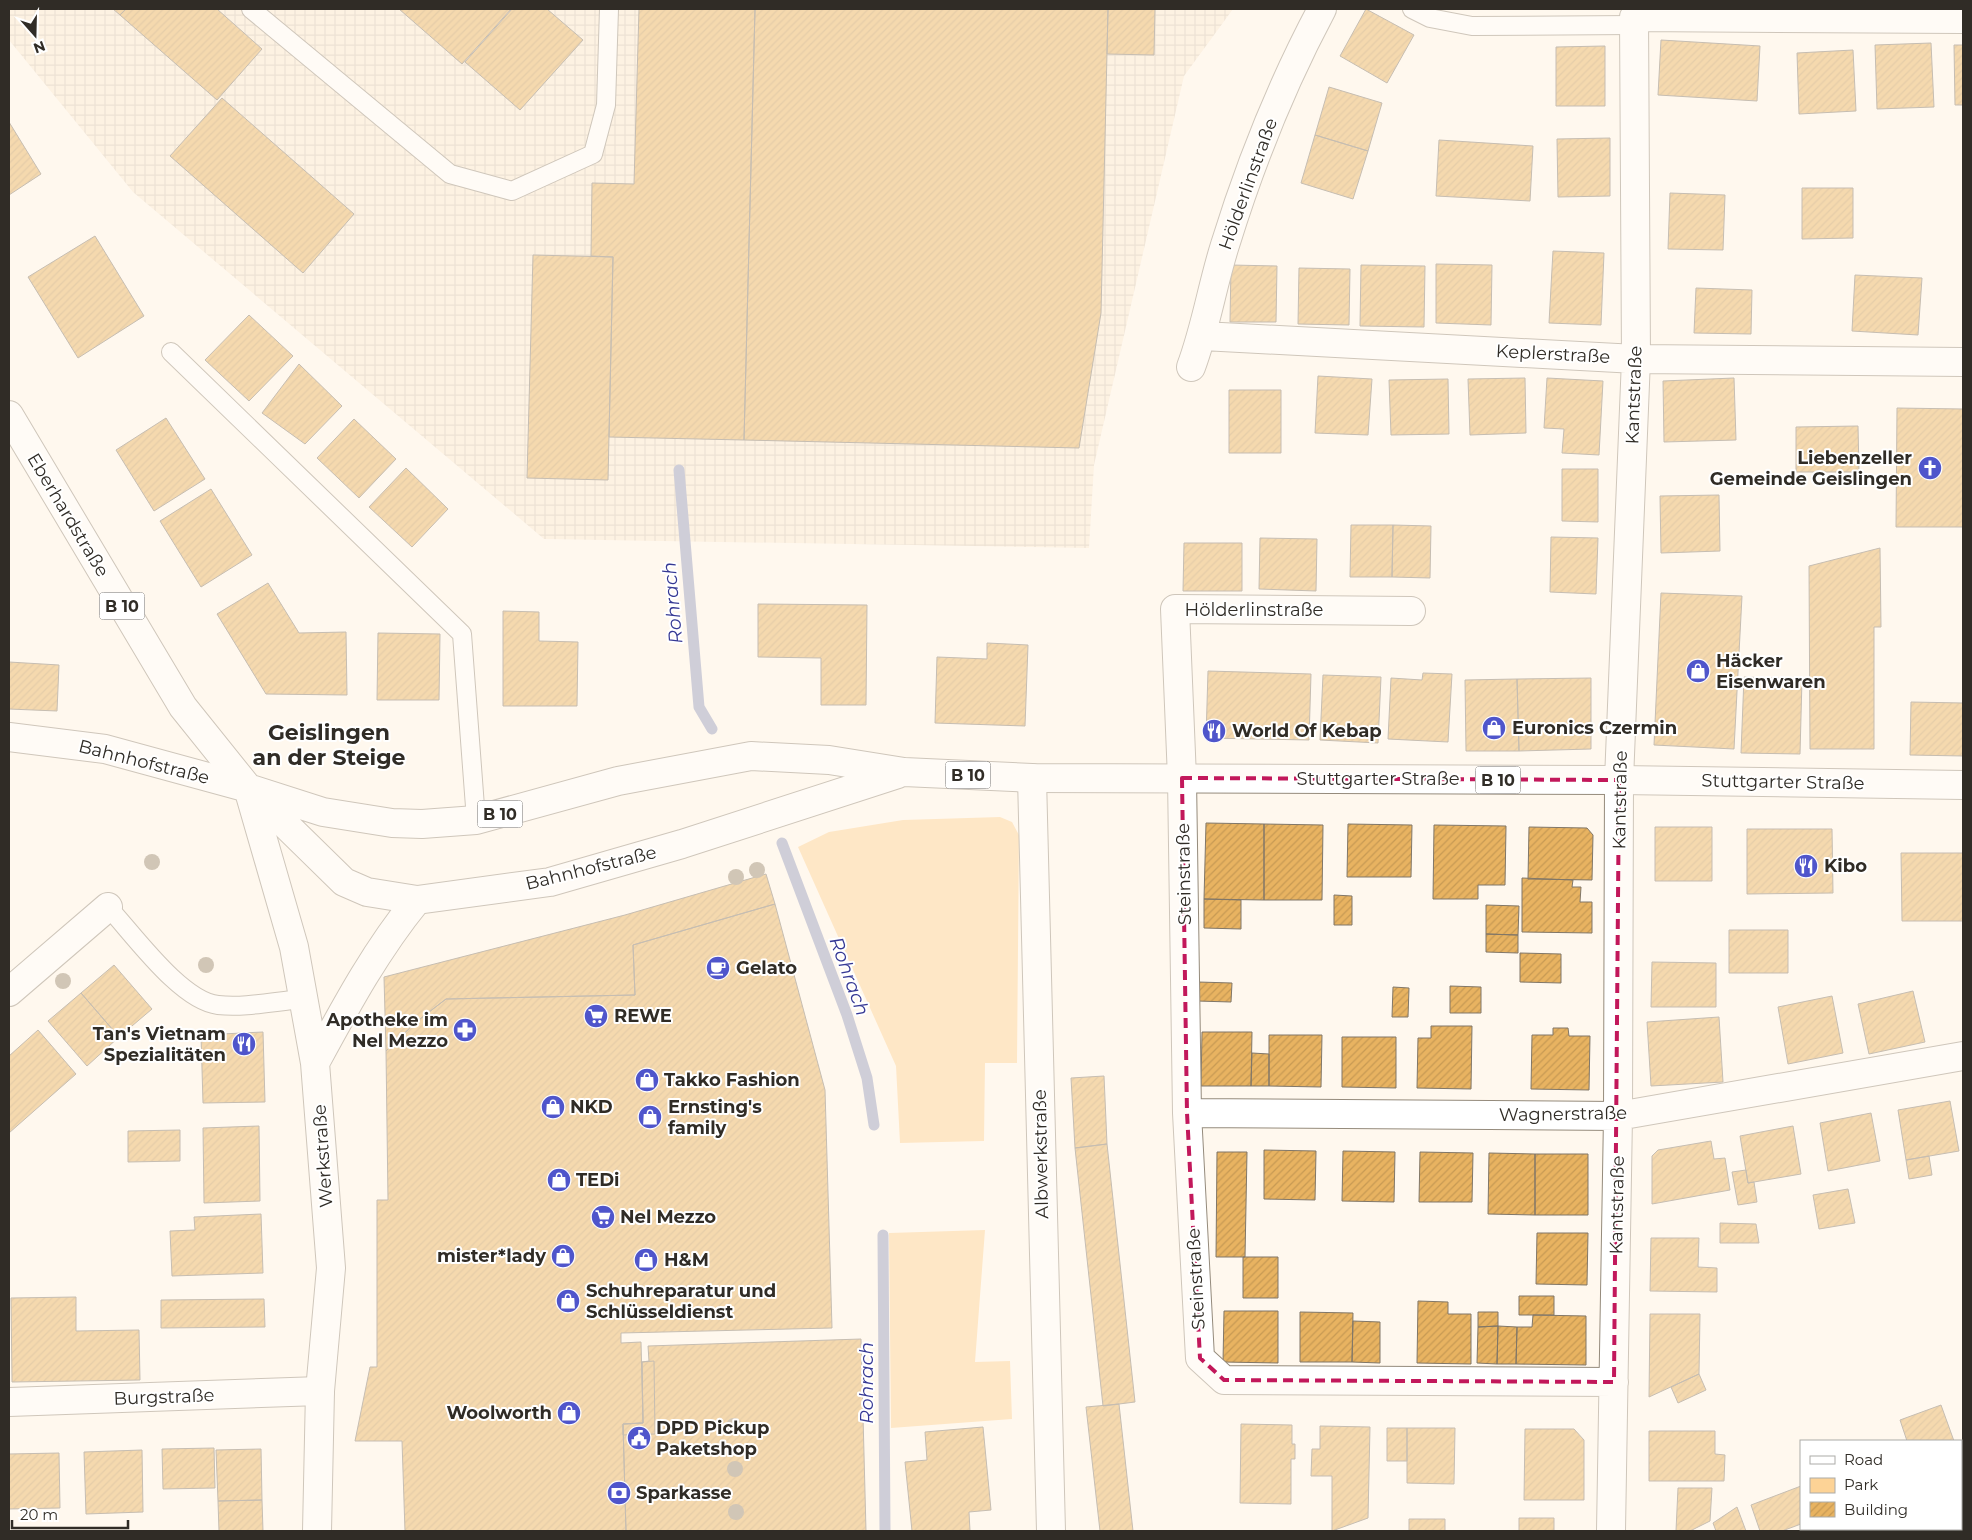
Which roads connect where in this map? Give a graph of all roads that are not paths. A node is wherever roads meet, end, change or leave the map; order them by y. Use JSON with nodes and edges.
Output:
{"nodes":[{"id":1,"x":251,"y":9,"type":"edge"},
{"id":2,"x":609,"y":9,"type":"edge"},
{"id":3,"x":1322,"y":9,"type":"edge"},
{"id":4,"x":1412,"y":9,"type":"edge"},
{"id":5,"x":1635,"y":17,"type":"edge"},
{"id":6,"x":1963,"y":19,"type":"edge"},
{"id":7,"x":1203,"y":336,"type":"junction"},
{"id":8,"x":171,"y":352,"type":"dead end"},
{"id":9,"x":1636,"y":359,"type":"junction"},
{"id":10,"x":1963,"y":362,"type":"edge"},
{"id":11,"x":1191,"y":367,"type":"dead end"},
{"id":12,"x":9,"y":415,"type":"edge"},
{"id":13,"x":1411,"y":610,"type":"dead end"},
{"id":14,"x":9,"y":737,"type":"edge"},
{"id":15,"x":904,"y":772,"type":"junction"},
{"id":16,"x":1032,"y":778,"type":"junction"},
{"id":17,"x":1182,"y":778,"type":"junction"},
{"id":18,"x":1619,"y":780,"type":"junction"},
{"id":19,"x":1963,"y":785,"type":"edge"},
{"id":20,"x":248,"y":788,"type":"junction"},
{"id":21,"x":476,"y":820,"type":"junction"},
{"id":22,"x":417,"y":900,"type":"junction"},
{"id":23,"x":108,"y":906,"type":"joint"},
{"id":24,"x":9,"y":992,"type":"edge"},
{"id":25,"x":303,"y":999,"type":"junction"},
{"id":26,"x":1963,"y":1056,"type":"edge"},
{"id":27,"x":316,"y":1063,"type":"junction"},
{"id":28,"x":1187,"y":1113,"type":"junction"},
{"id":29,"x":1618,"y":1116,"type":"junction"},
{"id":30,"x":1614,"y":1382,"type":"junction"},
{"id":31,"x":320,"y":1391,"type":"junction"},
{"id":32,"x":9,"y":1402,"type":"edge"},
{"id":33,"x":317,"y":1531,"type":"edge"},
{"id":34,"x":1051,"y":1531,"type":"edge"},
{"id":35,"x":1610,"y":1531,"type":"edge"}],
"edges":[{"from":1,"to":2,"type":"lane"},
{"from":3,"to":7,"type":"street","name":"Hölderlinstraße"},
{"from":4,"to":5,"type":"lane"},
{"from":5,"to":6,"type":"street"},
{"from":5,"to":9,"type":"street","name":"Kantstraße"},
{"from":7,"to":9,"type":"street","name":"Keplerstraße"},
{"from":7,"to":11,"type":"street","name":"Hölderlinstraße"},
{"from":8,"to":21,"type":"lane"},
{"from":9,"to":10,"type":"street","name":"Keplerstraße"},
{"from":9,"to":18,"type":"street","name":"Kantstraße"},
{"from":12,"to":20,"type":"street","name":"Eberhardstraße","number":"B 10"},
{"from":13,"to":17,"type":"street","name":"Hölderlinstraße"},
{"from":14,"to":20,"type":"street","name":"Bahnhofstraße"},
{"from":15,"to":16,"type":"street","name":"Bahnhofstraße","number":"B 10"},
{"from":15,"to":21,"type":"street","name":"Bahnhofstraße","number":"B 10"},
{"from":15,"to":22,"type":"street","name":"Bahnhofstraße","number":"B 10"},
{"from":16,"to":17,"type":"street","name":"Stuttgarter Straße","number":"B 10"},
{"from":16,"to":34,"type":"street","name":"Albwerkstraße"},
{"from":17,"to":18,"type":"street","name":"Stuttgarter Straße","number":"B 10"},
{"from":17,"to":28,"type":"street","name":"Steinstraße"},
{"from":18,"to":19,"type":"street","name":"Stuttgarter Straße","number":"B 10"},
{"from":18,"to":29,"type":"street","name":"Kantstraße"},
{"from":20,"to":21,"type":"street","name":"Bahnhofstraße","number":"B 10"},
{"from":20,"to":22,"type":"street","name":"Bahnhofstraße","number":"B 10"},
{"from":20,"to":25,"type":"street","name":"Werkstraße"},
{"from":22,"to":27,"type":"street"},
{"from":23,"to":24,"type":"street"},
{"from":23,"to":25,"type":"lane"},
{"from":25,"to":27,"type":"street","name":"Werkstraße"},
{"from":26,"to":29,"type":"street","name":"Wagnerstraße"},
{"from":27,"to":31,"type":"street","name":"Werkstraße"},
{"from":28,"to":29,"type":"street","name":"Wagnerstraße"},
{"from":28,"to":30,"type":"street","name":"Steinstraße"},
{"from":29,"to":30,"type":"street","name":"Kantstraße"},
{"from":30,"to":35,"type":"street","name":"Kantstraße"},
{"from":31,"to":32,"type":"street","name":"Burgstraße"},
{"from":31,"to":33,"type":"street","name":"Werkstraße"}]}
